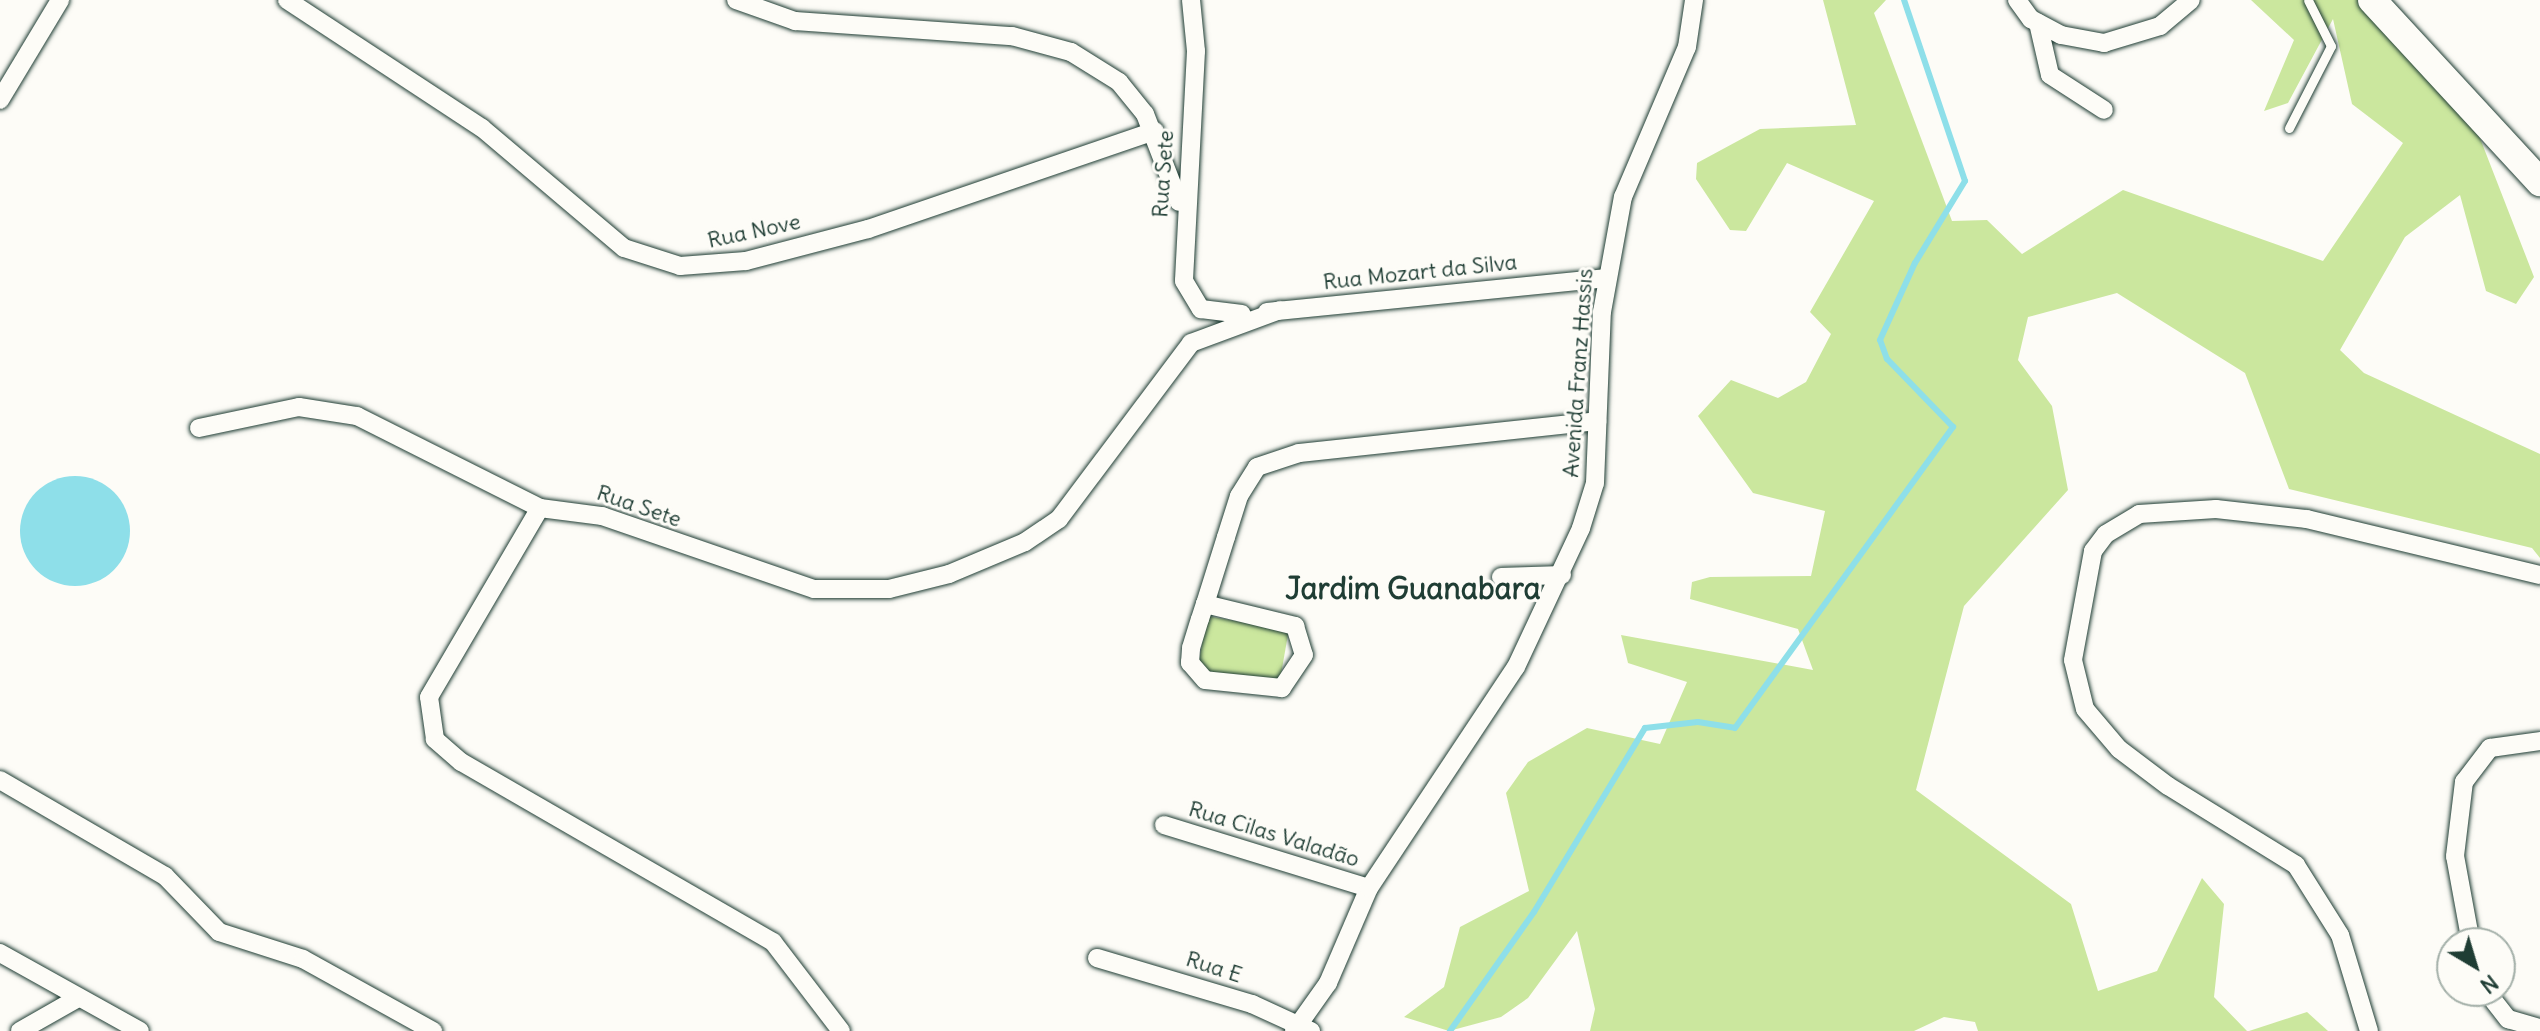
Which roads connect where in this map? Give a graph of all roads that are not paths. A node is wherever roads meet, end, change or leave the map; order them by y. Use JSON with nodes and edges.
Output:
{"nodes":[{"id":1,"x":60,"y":0,"type":"edge"},
{"id":2,"x":287,"y":0,"type":"edge"},
{"id":3,"x":736,"y":0,"type":"edge"},
{"id":4,"x":1191,"y":0,"type":"edge"},
{"id":5,"x":1694,"y":0,"type":"edge"},
{"id":6,"x":2017,"y":0,"type":"edge"},
{"id":7,"x":2191,"y":0,"type":"edge"},
{"id":8,"x":2308,"y":0,"type":"edge"},
{"id":9,"x":2372,"y":0,"type":"edge"},
{"id":10,"x":2038,"y":23,"type":"junction"},
{"id":11,"x":0,"y":100,"type":"edge"},
{"id":12,"x":2104,"y":110,"type":"dead end"},
{"id":13,"x":2289,"y":128,"type":"dead end"},
{"id":14,"x":1155,"y":131,"type":"junction"},
{"id":15,"x":2540,"y":182,"type":"edge"},
{"id":16,"x":1183,"y":225,"type":"junction"},
{"id":17,"x":1607,"y":278,"type":"junction"},
{"id":18,"x":1280,"y":310,"type":"junction"},
{"id":19,"x":1239,"y":314,"type":"joint"},
{"id":20,"x":1597,"y":421,"type":"junction"},
{"id":21,"x":199,"y":428,"type":"dead end"},
{"id":22,"x":540,"y":508,"type":"junction"},
{"id":23,"x":1562,"y":575,"type":"junction"},
{"id":24,"x":2540,"y":575,"type":"edge"},
{"id":25,"x":1501,"y":577,"type":"dead end"},
{"id":26,"x":1205,"y":604,"type":"junction"},
{"id":27,"x":2540,"y":741,"type":"edge"},
{"id":28,"x":0,"y":780,"type":"edge"},
{"id":29,"x":1164,"y":825,"type":"dead end"},
{"id":30,"x":1369,"y":888,"type":"junction"},
{"id":31,"x":2468,"y":927,"type":"edge"},
{"id":32,"x":0,"y":953,"type":"edge"},
{"id":33,"x":1097,"y":958,"type":"dead end"},
{"id":34,"x":78,"y":998,"type":"junction"},
{"id":35,"x":2499,"y":1007,"type":"edge"},
{"id":36,"x":2540,"y":1028,"type":"edge"},
{"id":37,"x":1302,"y":1029,"type":"edge"},
{"id":38,"x":20,"y":1031,"type":"edge"},
{"id":39,"x":140,"y":1031,"type":"edge"},
{"id":40,"x":433,"y":1031,"type":"edge"},
{"id":41,"x":841,"y":1031,"type":"edge"},
{"id":42,"x":2369,"y":1031,"type":"edge"}],
"edges":[{"from":1,"to":11,"type":"street"},
{"from":2,"to":14,"type":"street","name":"Rua Nove"},
{"from":3,"to":14,"type":"street"},
{"from":4,"to":16,"type":"street","name":"Rua Sete"},
{"from":5,"to":17,"type":"street","name":"Avenida Franz Hassis"},
{"from":6,"to":10,"type":"street"},
{"from":7,"to":10,"type":"street"},
{"from":8,"to":13,"type":"lane"},
{"from":9,"to":15,"type":"main road"},
{"from":10,"to":12,"type":"street"},
{"from":14,"to":16,"type":"street"},
{"from":16,"to":19,"type":"street","name":"Rua Sete"},
{"from":17,"to":18,"type":"street","name":"Rua Mozart da Silva"},
{"from":17,"to":20,"type":"street","name":"Avenida Franz Hassis"},
{"from":18,"to":19,"type":"street","name":"Rua Mozart da Silva"},
{"from":18,"to":22,"type":"street","name":"Rua Sete"},
{"from":20,"to":23,"type":"street","name":"Avenida Franz Hassis"},
{"from":20,"to":26,"type":"street"},
{"from":21,"to":22,"type":"street"},
{"from":22,"to":41,"type":"street"},
{"from":23,"to":25,"type":"street"},
{"from":23,"to":30,"type":"street","name":"Avenida Franz Hassis"},
{"from":24,"to":42,"type":"street"},
{"from":26,"to":26,"type":"street"},
{"from":27,"to":31,"type":"street"},
{"from":28,"to":40,"type":"street"},
{"from":29,"to":30,"type":"street","name":"Rua Cilas Valadão"},
{"from":30,"to":37,"type":"street","name":"Avenida Franz Hassis"},
{"from":32,"to":34,"type":"street"},
{"from":33,"to":37,"type":"street","name":"Rua E"},
{"from":34,"to":38,"type":"street"},
{"from":34,"to":39,"type":"street"},
{"from":35,"to":36,"type":"street"}]}
